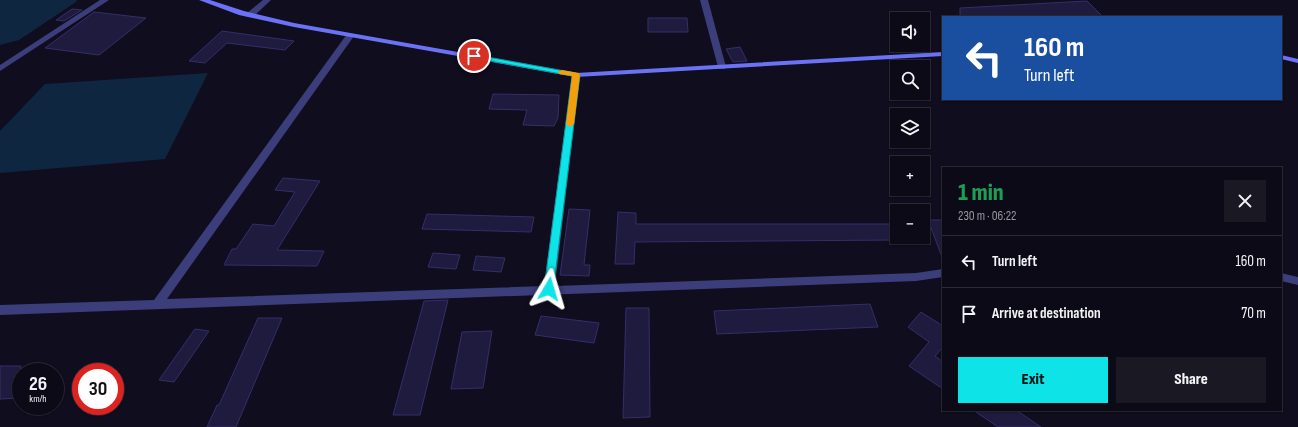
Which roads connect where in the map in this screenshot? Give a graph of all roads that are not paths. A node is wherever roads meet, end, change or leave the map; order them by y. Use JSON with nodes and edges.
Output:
{"nodes":[{"id":1,"x":105,"y":0,"type":"edge"},
{"id":2,"x":203,"y":0,"type":"edge"},
{"id":3,"x":267,"y":0,"type":"edge"},
{"id":4,"x":704,"y":0,"type":"edge"},
{"id":5,"x":250,"y":15,"type":"junction"},
{"id":6,"x":350,"y":36,"type":"junction"},
{"id":7,"x":942,"y":54,"type":"edge"},
{"id":8,"x":1282,"y":57,"type":"edge"},
{"id":9,"x":1298,"y":61,"type":"edge"},
{"id":10,"x":722,"y":67,"type":"junction"},
{"id":11,"x":0,"y":69,"type":"edge"},
{"id":12,"x":576,"y":75,"type":"junction"},
{"id":13,"x":942,"y":272,"type":"edge"},
{"id":14,"x":1282,"y":277,"type":"edge"},
{"id":15,"x":1298,"y":281,"type":"edge"},
{"id":16,"x":549,"y":289,"type":"junction"},
{"id":17,"x":157,"y":304,"type":"junction"},
{"id":18,"x":0,"y":310,"type":"edge"}],
"edges":[{"from":1,"to":11,"type":"street"},
{"from":2,"to":5,"type":"main road"},
{"from":3,"to":5,"type":"street"},
{"from":4,"to":10,"type":"street"},
{"from":5,"to":6,"type":"main road"},
{"from":6,"to":12,"type":"main road"},
{"from":6,"to":17,"type":"street"},
{"from":7,"to":10,"type":"main road"},
{"from":8,"to":9,"type":"main road"},
{"from":10,"to":12,"type":"main road"},
{"from":12,"to":16,"type":"street"},
{"from":13,"to":16,"type":"street"},
{"from":14,"to":15,"type":"street"},
{"from":16,"to":17,"type":"street"},
{"from":17,"to":18,"type":"street"}]}
